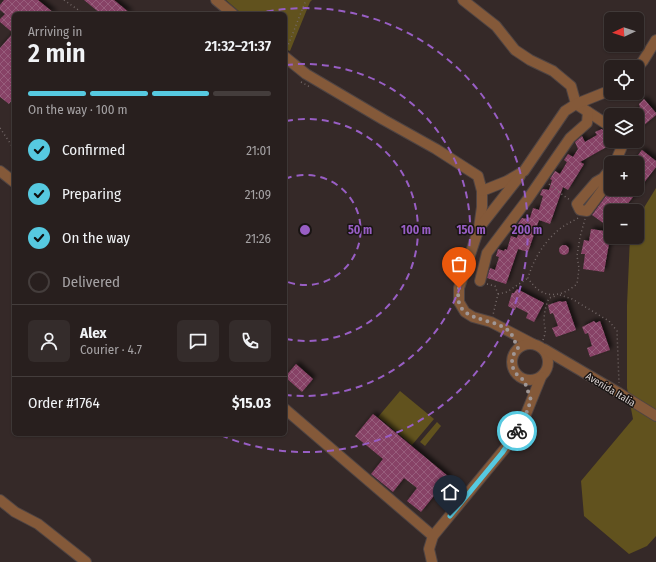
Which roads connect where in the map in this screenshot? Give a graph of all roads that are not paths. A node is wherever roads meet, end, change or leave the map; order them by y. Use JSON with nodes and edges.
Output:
{"nodes":[{"id":1,"x":216,"y":0,"type":"edge"},
{"id":2,"x":463,"y":0,"type":"edge"},
{"id":3,"x":231,"y":12,"type":"edge"},
{"id":4,"x":656,"y":40,"type":"edge"},
{"id":5,"x":287,"y":57,"type":"edge"},
{"id":6,"x":644,"y":60,"type":"edge"},
{"id":7,"x":604,"y":93,"type":"edge"},
{"id":8,"x":576,"y":104,"type":"junction"},
{"id":9,"x":588,"y":112,"type":"junction"},
{"id":10,"x":604,"y":122,"type":"edge"},
{"id":11,"x":0,"y":170,"type":"edge"},
{"id":12,"x":524,"y":171,"type":"junction"},
{"id":13,"x":604,"y":177,"type":"edge"},
{"id":14,"x":12,"y":180,"type":"edge"},
{"id":15,"x":482,"y":191,"type":"junction"},
{"id":16,"x":581,"y":208,"type":"road end"},
{"id":17,"x":479,"y":228,"type":"junction"},
{"id":18,"x":480,"y":281,"type":"road end"},
{"id":19,"x":511,"y":332,"type":"junction"},
{"id":20,"x":539,"y":347,"type":"junction"},
{"id":21,"x":518,"y":348,"type":"junction"},
{"id":22,"x":566,"y":362,"type":"junction"},
{"id":23,"x":543,"y":375,"type":"junction"},
{"id":24,"x":524,"y":380,"type":"junction"},
{"id":25,"x":531,"y":400,"type":"junction"},
{"id":26,"x":287,"y":410,"type":"edge"},
{"id":27,"x":656,"y":416,"type":"edge"},
{"id":28,"x":0,"y":500,"type":"edge"},
{"id":29,"x":433,"y":536,"type":"junction"},
{"id":30,"x":86,"y":562,"type":"edge"},
{"id":31,"x":432,"y":562,"type":"edge"}],
"edges":[{"from":1,"to":3,"type":"street"},
{"from":2,"to":8,"type":"street"},
{"from":4,"to":6,"type":"street"},
{"from":5,"to":15,"type":"street"},
{"from":7,"to":8,"type":"street"},
{"from":8,"to":9,"type":"street"},
{"from":8,"to":12,"type":"street"},
{"from":9,"to":10,"type":"street"},
{"from":9,"to":18,"type":"street"},
{"from":11,"to":14,"type":"street"},
{"from":12,"to":15,"type":"street"},
{"from":12,"to":17,"type":"street"},
{"from":13,"to":16,"type":"street"},
{"from":15,"to":17,"type":"street"},
{"from":17,"to":19,"type":"street","name":"Avenida Italia"},
{"from":19,"to":20,"type":"street","name":"Avenida Italia"},
{"from":19,"to":21,"type":"street"},
{"from":20,"to":21,"type":"street"},
{"from":20,"to":22,"type":"street","name":"Avenida Italia"},
{"from":20,"to":23,"type":"street"},
{"from":21,"to":24,"type":"street"},
{"from":22,"to":23,"type":"street"},
{"from":22,"to":27,"type":"street","name":"Avenida Italia"},
{"from":23,"to":24,"type":"street"},
{"from":23,"to":25,"type":"street"},
{"from":24,"to":25,"type":"street"},
{"from":25,"to":29,"type":"street"},
{"from":26,"to":29,"type":"street"},
{"from":28,"to":30,"type":"street"},
{"from":29,"to":31,"type":"street"}]}
